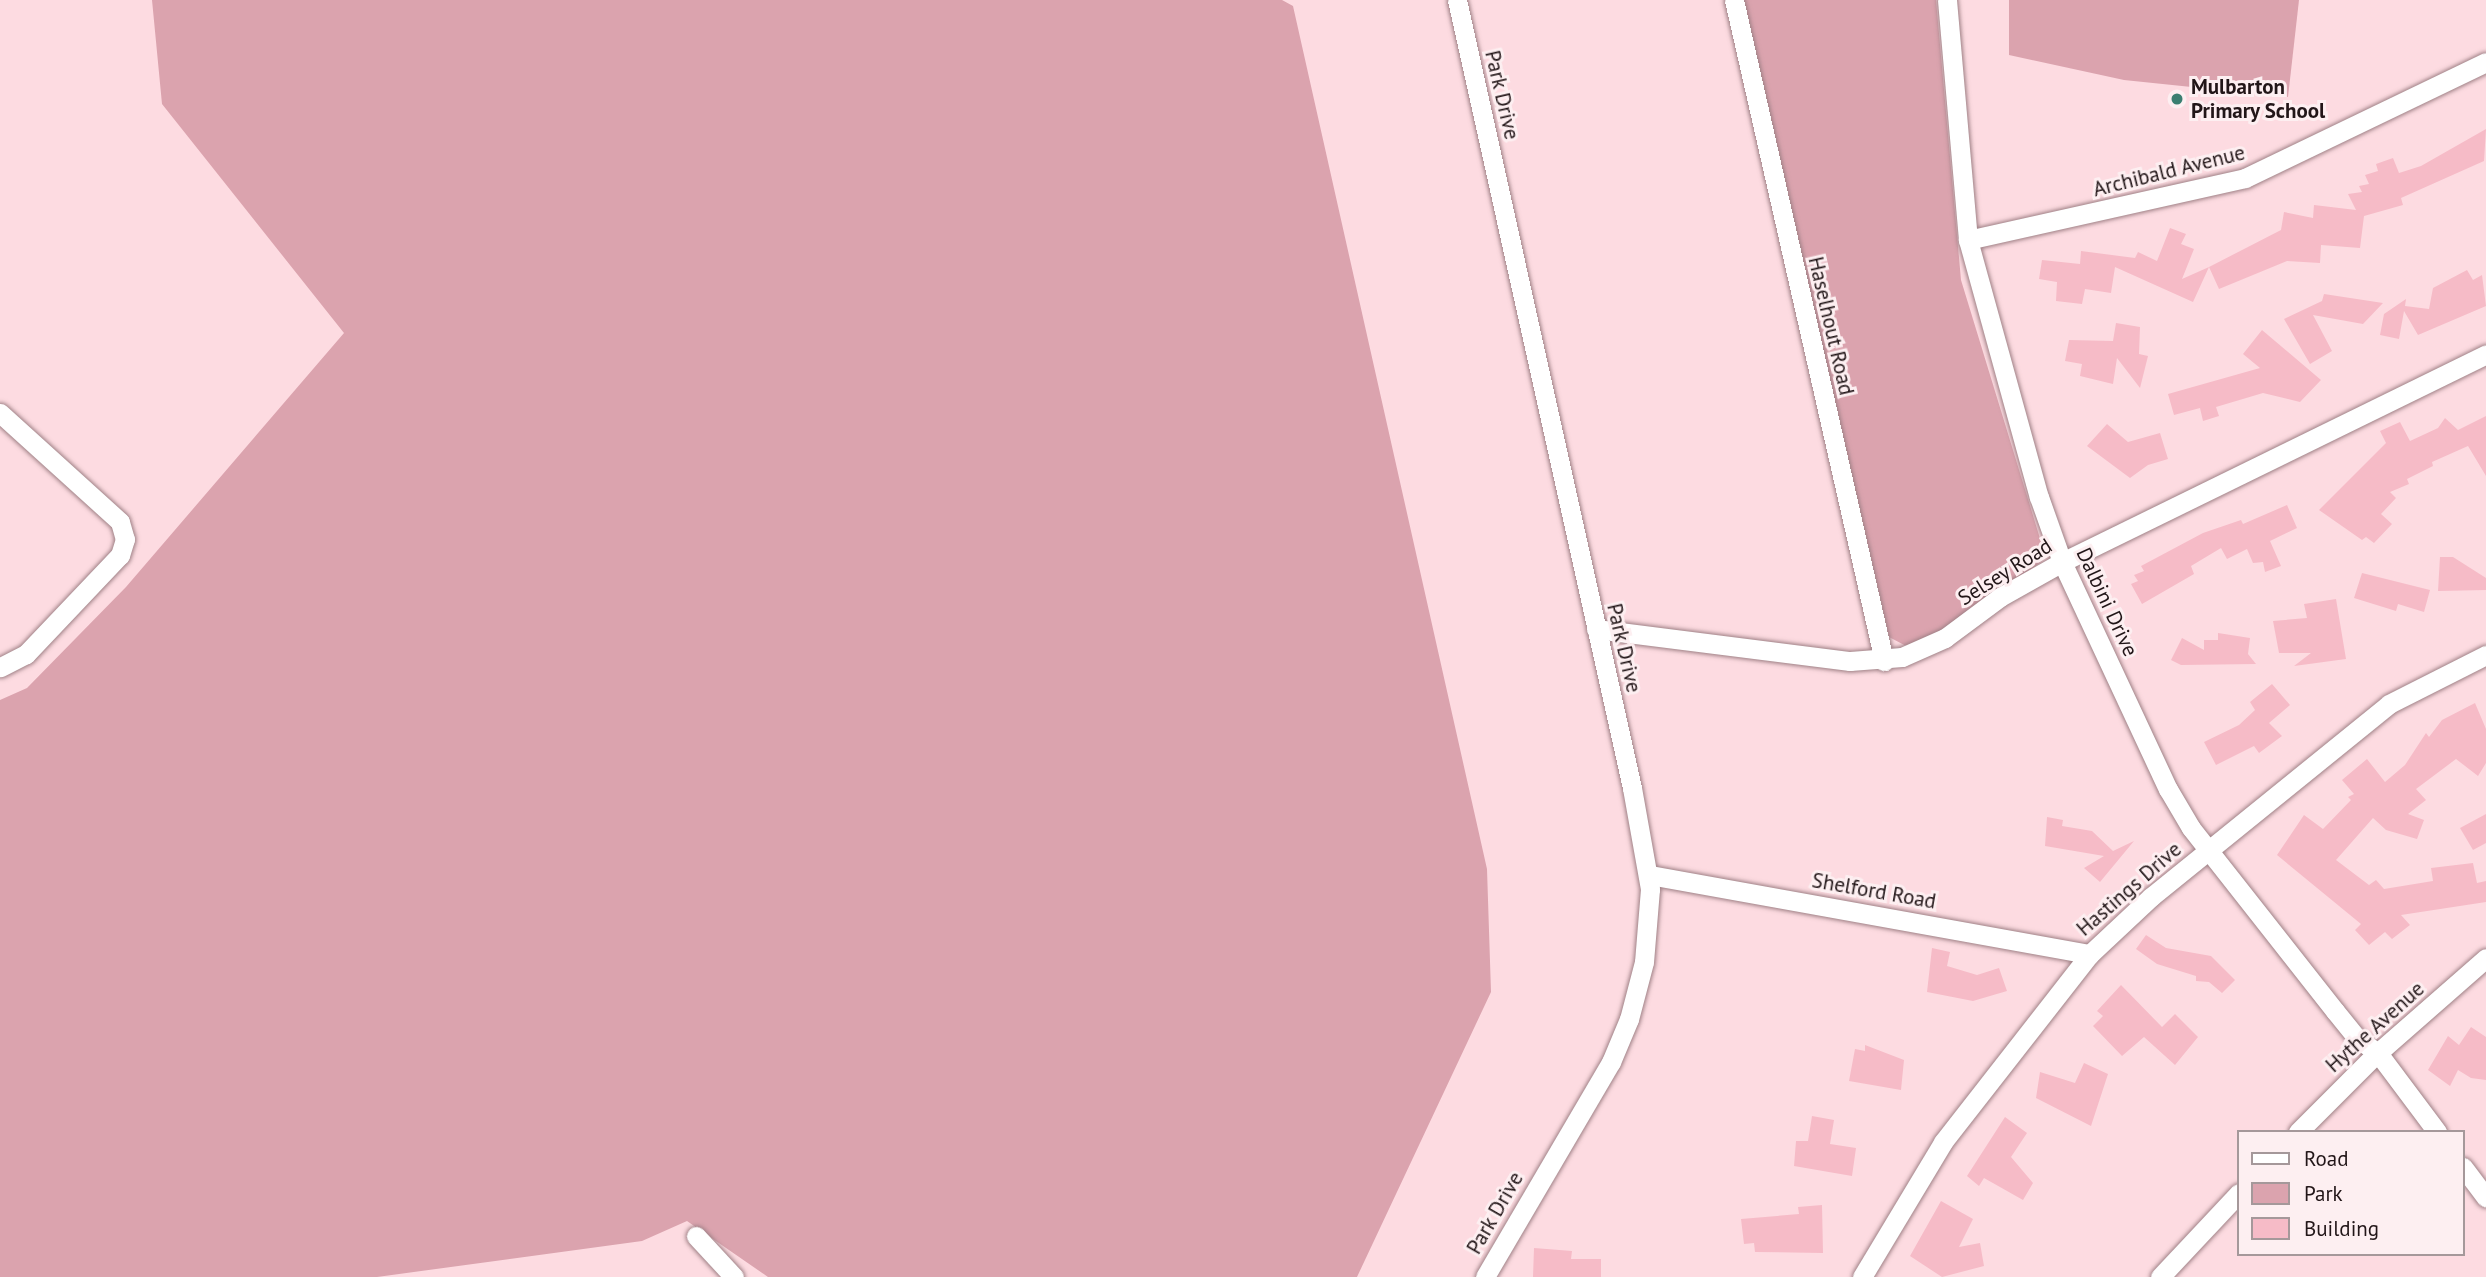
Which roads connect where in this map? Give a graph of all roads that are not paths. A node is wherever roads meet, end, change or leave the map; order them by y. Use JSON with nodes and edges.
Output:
{"nodes":[{"id":1,"x":1457,"y":0,"type":"edge"},
{"id":2,"x":1734,"y":0,"type":"edge"},
{"id":3,"x":1947,"y":0,"type":"edge"},
{"id":4,"x":2486,"y":62,"type":"edge"},
{"id":5,"x":1968,"y":240,"type":"junction"},
{"id":6,"x":2486,"y":354,"type":"edge"},
{"id":7,"x":0,"y":413,"type":"edge"},
{"id":8,"x":2062,"y":562,"type":"junction"},
{"id":9,"x":1596,"y":629,"type":"junction"},
{"id":10,"x":2486,"y":655,"type":"edge"},
{"id":11,"x":1884,"y":662,"type":"junction"},
{"id":12,"x":0,"y":667,"type":"edge"},
{"id":13,"x":2208,"y":851,"type":"junction"},
{"id":14,"x":1650,"y":875,"type":"junction"},
{"id":15,"x":2090,"y":954,"type":"junction"},
{"id":16,"x":2486,"y":958,"type":"edge"},
{"id":17,"x":2378,"y":1053,"type":"junction"},
{"id":18,"x":2300,"y":1130,"type":"edge"},
{"id":19,"x":2436,"y":1130,"type":"edge"},
{"id":20,"x":2465,"y":1170,"type":"edge"},
{"id":21,"x":2238,"y":1194,"type":"edge"},
{"id":22,"x":2486,"y":1197,"type":"edge"},
{"id":23,"x":696,"y":1236,"type":"dead end"},
{"id":24,"x":734,"y":1277,"type":"edge"},
{"id":25,"x":1485,"y":1277,"type":"edge"},
{"id":26,"x":1862,"y":1277,"type":"edge"},
{"id":27,"x":2160,"y":1277,"type":"edge"}],
"edges":[{"from":1,"to":9,"type":"street","name":"Park Drive"},
{"from":2,"to":11,"type":"street","name":"Haselhout Road"},
{"from":3,"to":5,"type":"street","name":"Dalbini Drive"},
{"from":4,"to":5,"type":"street","name":"Archibald Avenue"},
{"from":5,"to":8,"type":"street","name":"Dalbini Drive"},
{"from":6,"to":8,"type":"street","name":"Selsey Road"},
{"from":7,"to":12,"type":"street"},
{"from":8,"to":11,"type":"street","name":"Selsey Road"},
{"from":8,"to":13,"type":"street","name":"Dalbini Drive"},
{"from":9,"to":11,"type":"street","name":"Selsey Road"},
{"from":9,"to":14,"type":"street","name":"Park Drive"},
{"from":10,"to":13,"type":"street","name":"Hastings Drive"},
{"from":13,"to":15,"type":"street","name":"Hastings Drive"},
{"from":13,"to":17,"type":"street","name":"Dalbini Drive"},
{"from":14,"to":15,"type":"street","name":"Shelford Road"},
{"from":14,"to":25,"type":"street","name":"Park Drive"},
{"from":15,"to":26,"type":"street","name":"Hastings Drive"},
{"from":16,"to":17,"type":"street","name":"Hythe Avenue"},
{"from":17,"to":18,"type":"street","name":"Hythe Avenue"},
{"from":17,"to":19,"type":"street","name":"Dalbini Drive"},
{"from":20,"to":22,"type":"street"},
{"from":21,"to":27,"type":"street"},
{"from":23,"to":24,"type":"street"}]}
